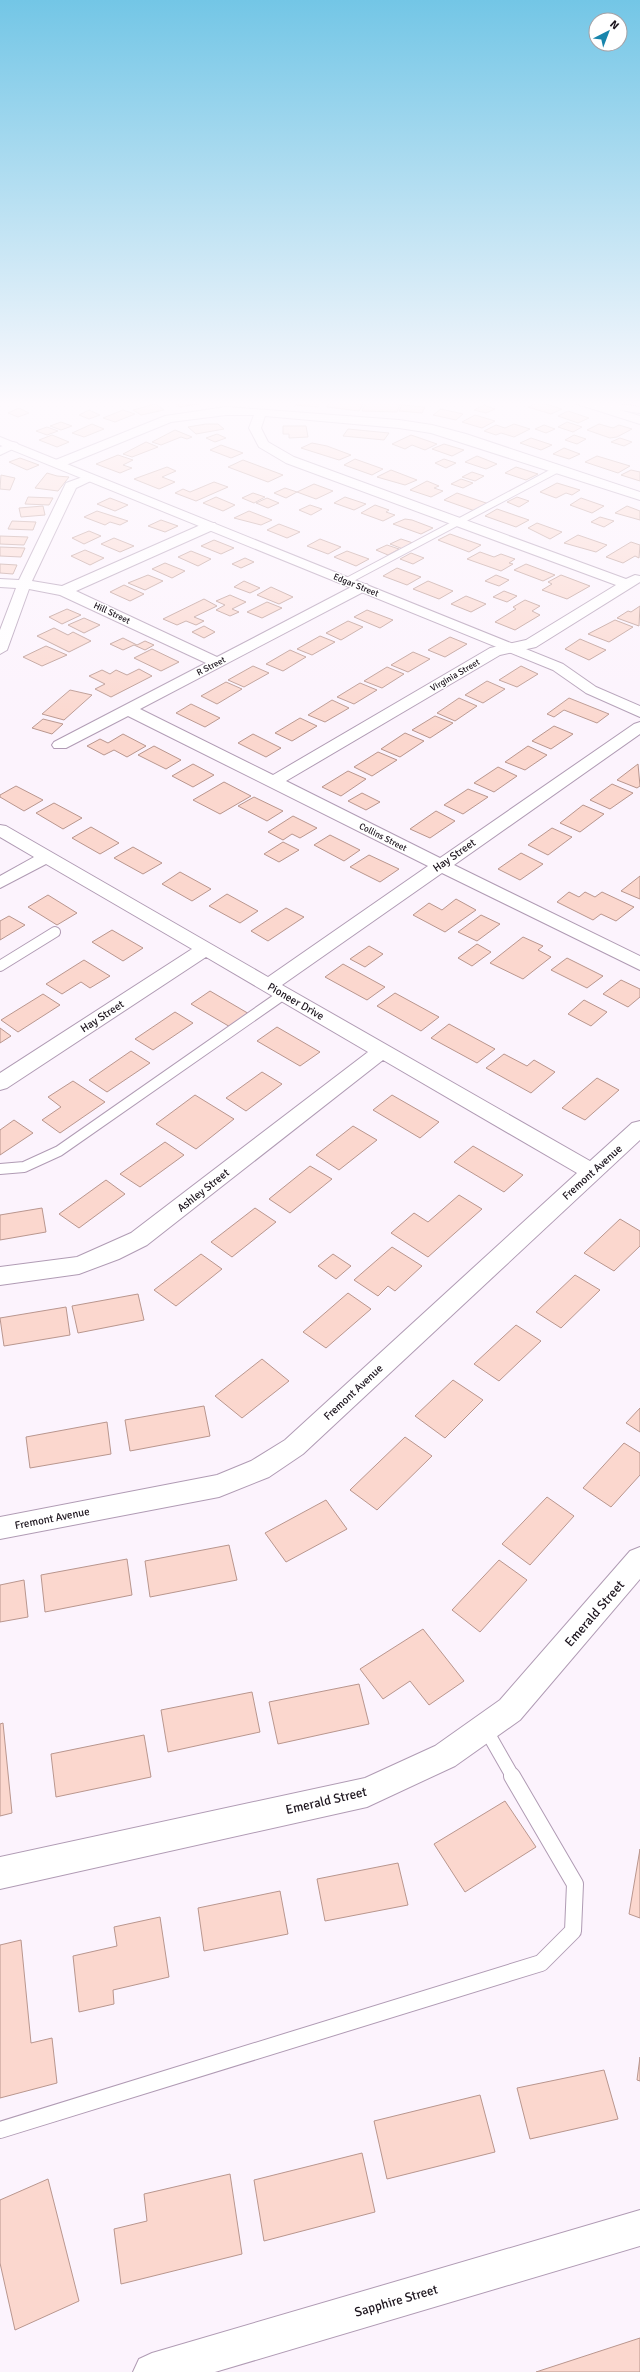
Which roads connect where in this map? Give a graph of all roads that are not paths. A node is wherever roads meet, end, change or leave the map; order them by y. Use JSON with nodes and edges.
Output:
{"nodes":[{"id":1,"x":59,"y":512,"type":"edge"},
{"id":2,"x":175,"y":512,"type":"edge"},
{"id":3,"x":430,"y":512,"type":"edge"},
{"id":4,"x":477,"y":512,"type":"edge"},
{"id":5,"x":458,"y":522,"type":"junction"},
{"id":6,"x":210,"y":526,"type":"junction"},
{"id":7,"x":634,"y":580,"type":"edge"},
{"id":8,"x":347,"y":581,"type":"junction"},
{"id":9,"x":0,"y":583,"type":"edge"},
{"id":10,"x":24,"y":584,"type":"junction"},
{"id":11,"x":362,"y":587,"type":"junction"},
{"id":12,"x":64,"y":591,"type":"junction"},
{"id":13,"x":514,"y":649,"type":"junction"},
{"id":14,"x":0,"y":650,"type":"edge"},
{"id":15,"x":218,"y":663,"type":"junction"},
{"id":16,"x":126,"y":709,"type":"junction"},
{"id":17,"x":640,"y":712,"type":"edge"},
{"id":18,"x":640,"y":727,"type":"edge"},
{"id":19,"x":60,"y":745,"type":"dead end"},
{"id":20,"x":273,"y":782,"type":"junction"},
{"id":21,"x":0,"y":830,"type":"edge"},
{"id":22,"x":46,"y":857,"type":"junction"},
{"id":23,"x":440,"y":865,"type":"junction"},
{"id":24,"x":0,"y":883,"type":"edge"},
{"id":25,"x":55,"y":932,"type":"dead end"},
{"id":26,"x":205,"y":949,"type":"junction"},
{"id":27,"x":637,"y":958,"type":"edge"},
{"id":28,"x":0,"y":966,"type":"edge"},
{"id":29,"x":276,"y":990,"type":"junction"},
{"id":30,"x":382,"y":1051,"type":"junction"},
{"id":31,"x":0,"y":1083,"type":"edge"},
{"id":32,"x":640,"y":1128,"type":"edge"},
{"id":33,"x":0,"y":1169,"type":"edge"},
{"id":34,"x":592,"y":1172,"type":"junction"},
{"id":35,"x":0,"y":1276,"type":"edge"},
{"id":36,"x":0,"y":1528,"type":"edge"},
{"id":37,"x":640,"y":1559,"type":"edge"},
{"id":38,"x":484,"y":1728,"type":"junction"},
{"id":39,"x":0,"y":1874,"type":"edge"},
{"id":40,"x":0,"y":2130,"type":"edge"},
{"id":41,"x":640,"y":2228,"type":"edge"},
{"id":42,"x":152,"y":2372,"type":"edge"}],
"edges":[{"from":1,"to":10,"type":"street"},
{"from":2,"to":6,"type":"street","name":"Edgar Street"},
{"from":3,"to":5,"type":"street"},
{"from":4,"to":5,"type":"lane"},
{"from":5,"to":7,"type":"street"},
{"from":5,"to":8,"type":"lane"},
{"from":6,"to":8,"type":"street","name":"Edgar Street"},
{"from":6,"to":12,"type":"street"},
{"from":7,"to":13,"type":"street","name":"Virginia Street"},
{"from":8,"to":11,"type":"street","name":"Edgar Street"},
{"from":9,"to":10,"type":"street","name":"Hill Street"},
{"from":10,"to":12,"type":"street","name":"Hill Street"},
{"from":10,"to":14,"type":"street"},
{"from":11,"to":13,"type":"street","name":"Edgar Street"},
{"from":11,"to":15,"type":"street","name":"R Street"},
{"from":12,"to":15,"type":"street","name":"Hill Street"},
{"from":13,"to":17,"type":"street","name":"Edgar Street"},
{"from":13,"to":20,"type":"street","name":"Virginia Street"},
{"from":15,"to":16,"type":"street","name":"R Street"},
{"from":16,"to":19,"type":"street","name":"R Street"},
{"from":16,"to":20,"type":"street","name":"Collins Street"},
{"from":18,"to":23,"type":"street","name":"Hay Street"},
{"from":20,"to":23,"type":"street","name":"Collins Street"},
{"from":21,"to":22,"type":"street","name":"Pioneer Drive"},
{"from":22,"to":24,"type":"street"},
{"from":22,"to":26,"type":"street","name":"Pioneer Drive"},
{"from":23,"to":27,"type":"street","name":"Collins Street"},
{"from":23,"to":29,"type":"street","name":"Hay Street"},
{"from":25,"to":28,"type":"lane"},
{"from":26,"to":29,"type":"street","name":"Pioneer Drive"},
{"from":26,"to":31,"type":"street","name":"Hay Street"},
{"from":29,"to":30,"type":"street","name":"Pioneer Drive"},
{"from":29,"to":33,"type":"lane"},
{"from":30,"to":34,"type":"street","name":"Pioneer Drive"},
{"from":30,"to":35,"type":"street","name":"Ashley Street"},
{"from":32,"to":34,"type":"street","name":"Fremont Avenue"},
{"from":34,"to":36,"type":"street","name":"Fremont Avenue"},
{"from":37,"to":38,"type":"street","name":"Emerald Street"},
{"from":38,"to":39,"type":"street","name":"Emerald Street"},
{"from":38,"to":40,"type":"lane"},
{"from":41,"to":42,"type":"street","name":"Sapphire Street"}]}
